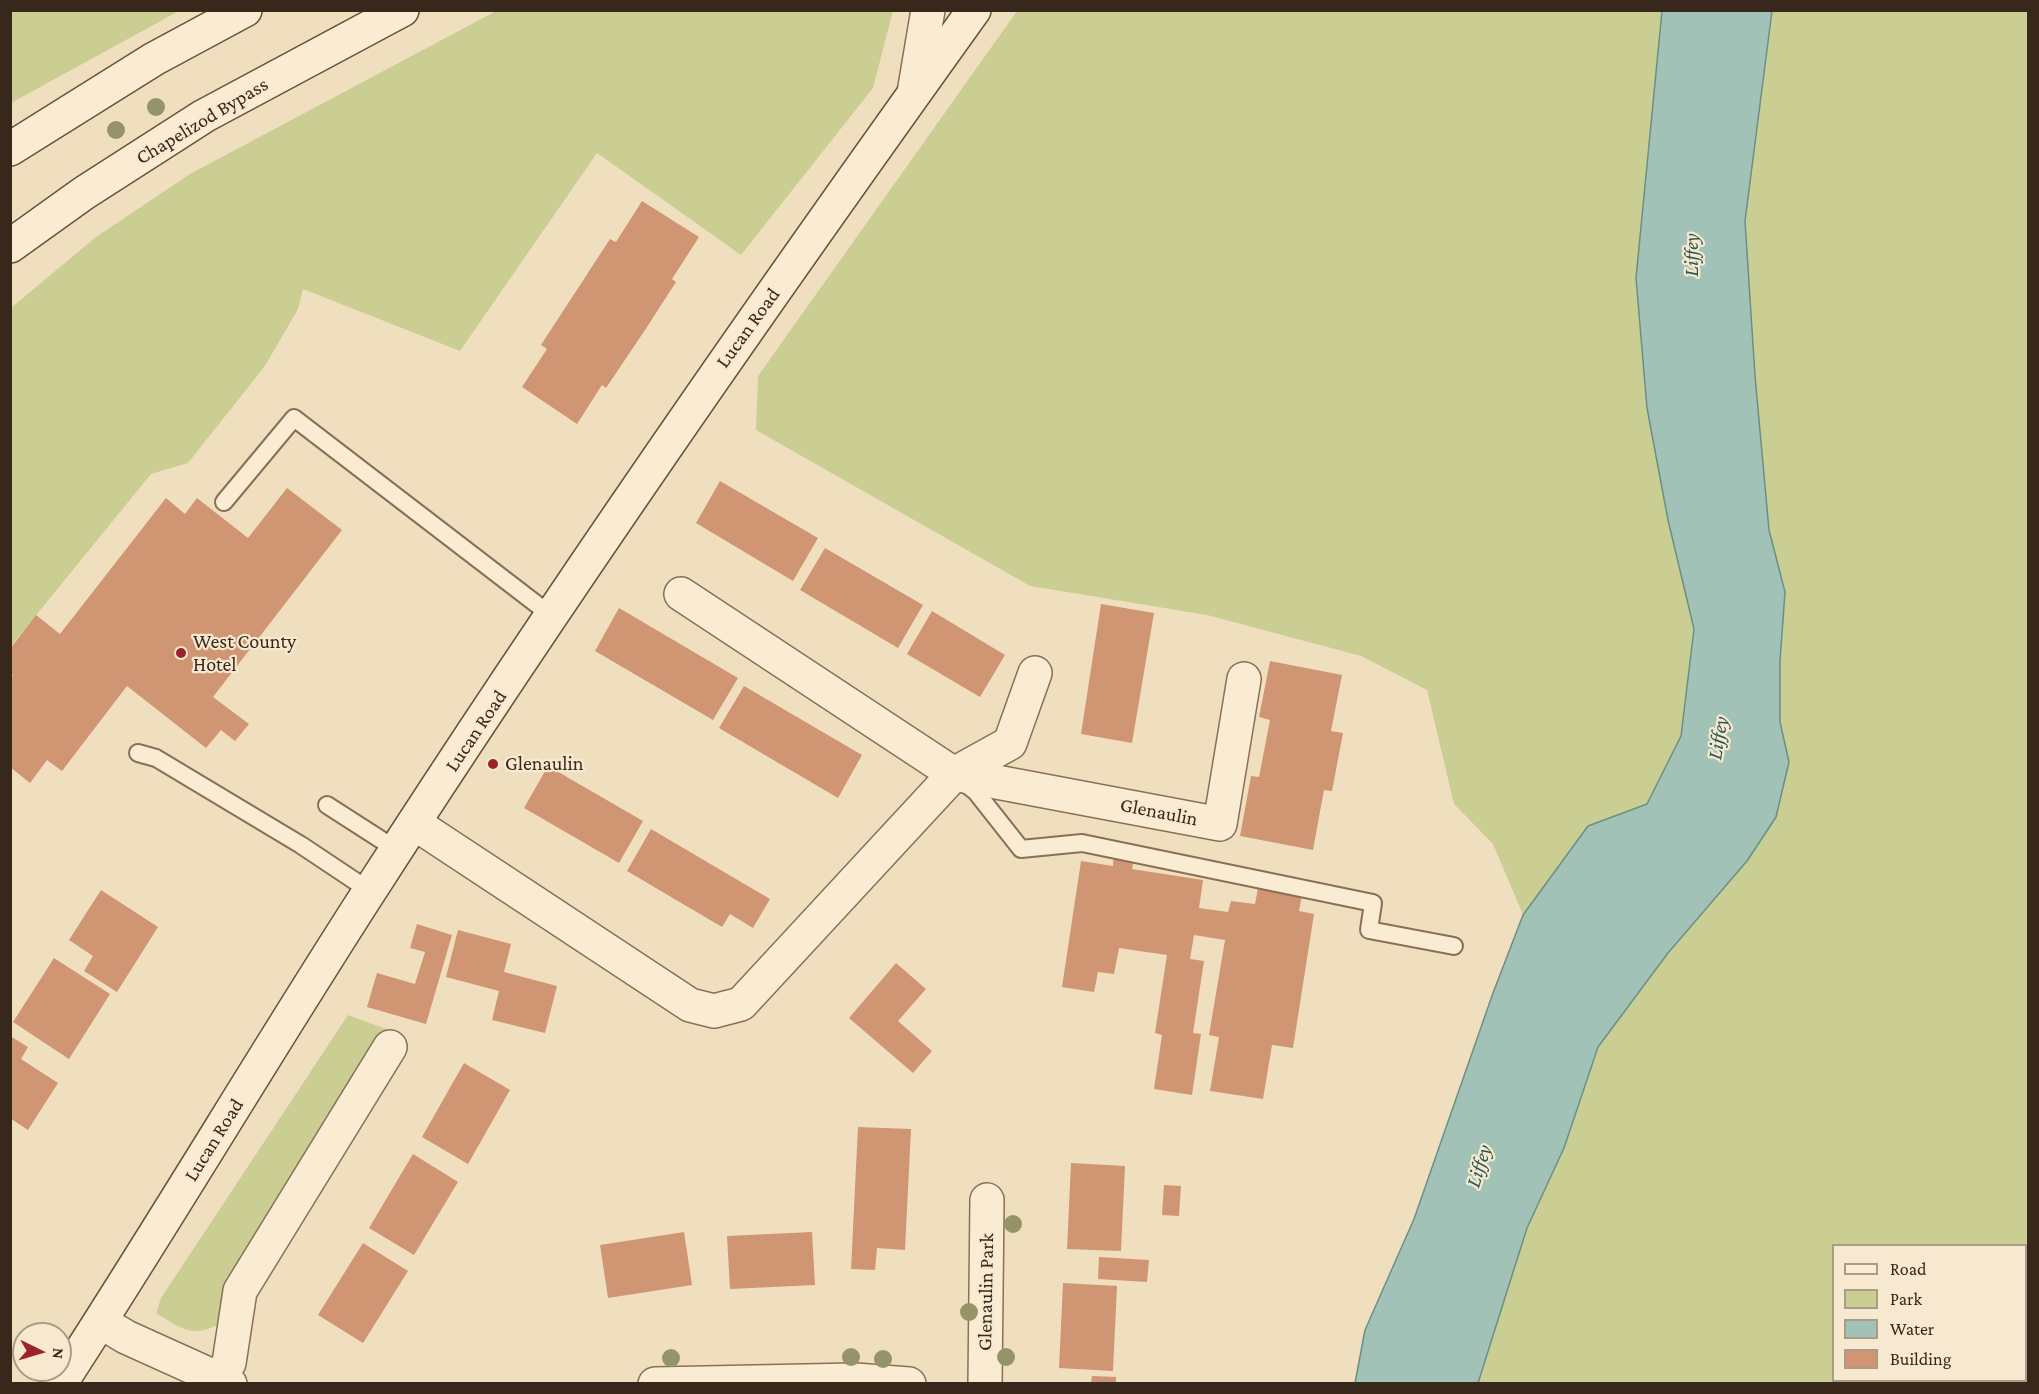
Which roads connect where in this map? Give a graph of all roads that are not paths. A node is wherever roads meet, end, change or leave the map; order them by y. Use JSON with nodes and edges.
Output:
{"nodes":[{"id":1,"x":245,"y":10,"type":"edge"},
{"id":2,"x":402,"y":10,"type":"edge"},
{"id":3,"x":928,"y":10,"type":"edge"},
{"id":4,"x":974,"y":10,"type":"edge"},
{"id":5,"x":914,"y":93,"type":"junction"},
{"id":6,"x":10,"y":149,"type":"edge"},
{"id":7,"x":10,"y":246,"type":"edge"},
{"id":8,"x":224,"y":502,"type":"dead end"},
{"id":9,"x":681,"y":594,"type":"dead end"},
{"id":10,"x":552,"y":616,"type":"junction"},
{"id":11,"x":1035,"y":673,"type":"dead end"},
{"id":12,"x":1244,"y":679,"type":"dead end"},
{"id":13,"x":138,"y":753,"type":"dead end"},
{"id":14,"x":954,"y":774,"type":"junction"},
{"id":15,"x":327,"y":805,"type":"dead end"},
{"id":16,"x":414,"y":823,"type":"junction"},
{"id":17,"x":397,"y":850,"type":"junction"},
{"id":18,"x":370,"y":891,"type":"junction"},
{"id":19,"x":1454,"y":946,"type":"dead end"},
{"id":20,"x":390,"y":1047,"type":"dead end"},
{"id":21,"x":987,"y":1200,"type":"dead end"},
{"id":22,"x":101,"y":1322,"type":"junction"},
{"id":23,"x":224,"y":1381,"type":"edge"},
{"id":24,"x":60,"y":1383,"type":"edge"},
{"id":25,"x":655,"y":1383,"type":"edge"},
{"id":26,"x":909,"y":1383,"type":"edge"},
{"id":27,"x":985,"y":1383,"type":"edge"}],
"edges":[{"from":1,"to":6,"type":"street"},
{"from":2,"to":7,"type":"street","name":"Chapelizod Bypass"},
{"from":3,"to":5,"type":"street","name":"Lucan Road"},
{"from":4,"to":5,"type":"street","name":"Lucan Road"},
{"from":5,"to":10,"type":"street","name":"Lucan Road"},
{"from":8,"to":10,"type":"lane"},
{"from":9,"to":14,"type":"street","name":"Glenaulin"},
{"from":10,"to":16,"type":"street","name":"Lucan Road"},
{"from":11,"to":14,"type":"street"},
{"from":12,"to":14,"type":"street","name":"Glenaulin"},
{"from":13,"to":18,"type":"lane"},
{"from":14,"to":16,"type":"street"},
{"from":14,"to":19,"type":"lane"},
{"from":15,"to":17,"type":"lane"},
{"from":16,"to":17,"type":"street","name":"Lucan Road"},
{"from":17,"to":18,"type":"street","name":"Lucan Road"},
{"from":18,"to":22,"type":"street","name":"Lucan Road"},
{"from":20,"to":23,"type":"street"},
{"from":21,"to":27,"type":"street","name":"Glenaulin Park"},
{"from":22,"to":23,"type":"street"},
{"from":22,"to":24,"type":"street","name":"Lucan Road"},
{"from":25,"to":26,"type":"street"}]}
